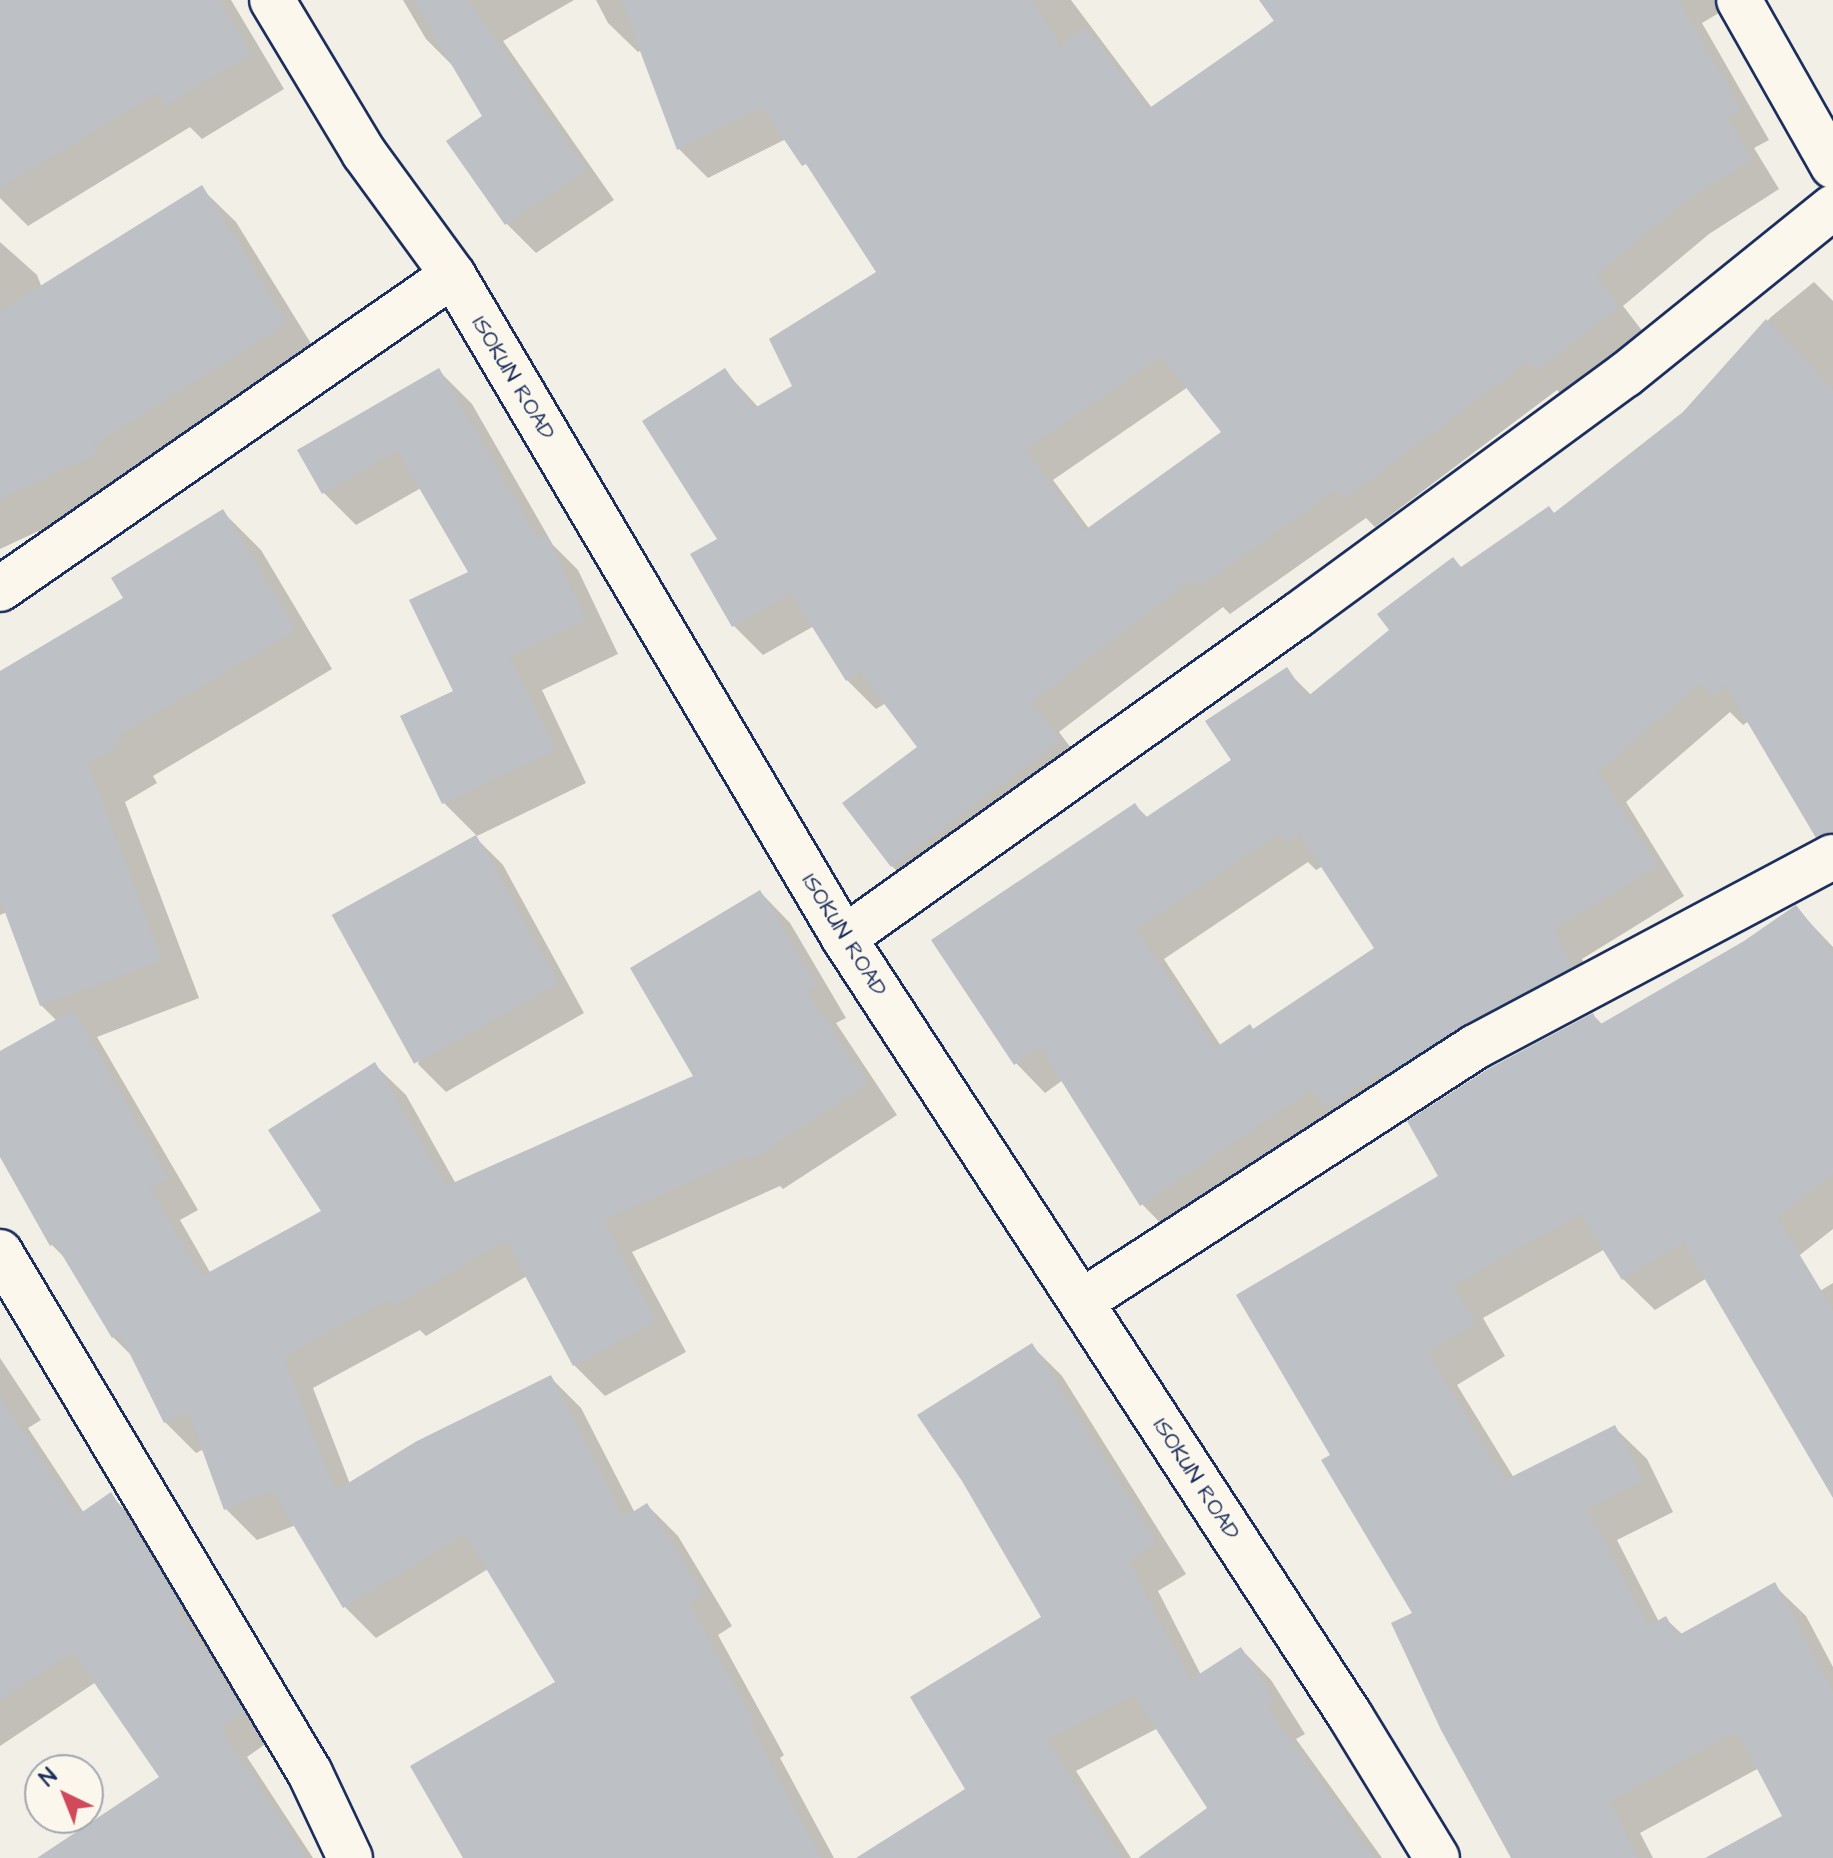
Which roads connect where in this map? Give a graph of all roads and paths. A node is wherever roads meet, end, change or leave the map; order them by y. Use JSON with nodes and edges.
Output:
{"nodes":[{"id":1,"x":272,"y":0,"type":"edge"},
{"id":2,"x":1739,"y":0,"type":"edge"},
{"id":3,"x":1833,"y":166,"type":"edge"},
{"id":4,"x":1833,"y":207,"type":"edge"},
{"id":5,"x":453,"y":275,"type":"junction"},
{"id":6,"x":0,"y":589,"type":"edge"},
{"id":7,"x":1833,"y":857,"type":"edge"},
{"id":8,"x":844,"y":938,"type":"junction"},
{"id":9,"x":0,"y":1252,"type":"edge"},
{"id":10,"x":1081,"y":1302,"type":"junction"},
{"id":11,"x":350,"y":1858,"type":"edge"},
{"id":12,"x":1437,"y":1858,"type":"edge"}],
"edges":[{"from":1,"to":5,"type":"street","name":"ISOKUN ROAD"},
{"from":2,"to":3,"type":"street"},
{"from":4,"to":8,"type":"street"},
{"from":5,"to":6,"type":"street"},
{"from":5,"to":8,"type":"street","name":"ISOKUN ROAD"},
{"from":7,"to":10,"type":"street"},
{"from":8,"to":10,"type":"street","name":"ISOKUN ROAD"},
{"from":9,"to":11,"type":"street"},
{"from":10,"to":12,"type":"street","name":"ISOKUN ROAD"}]}
